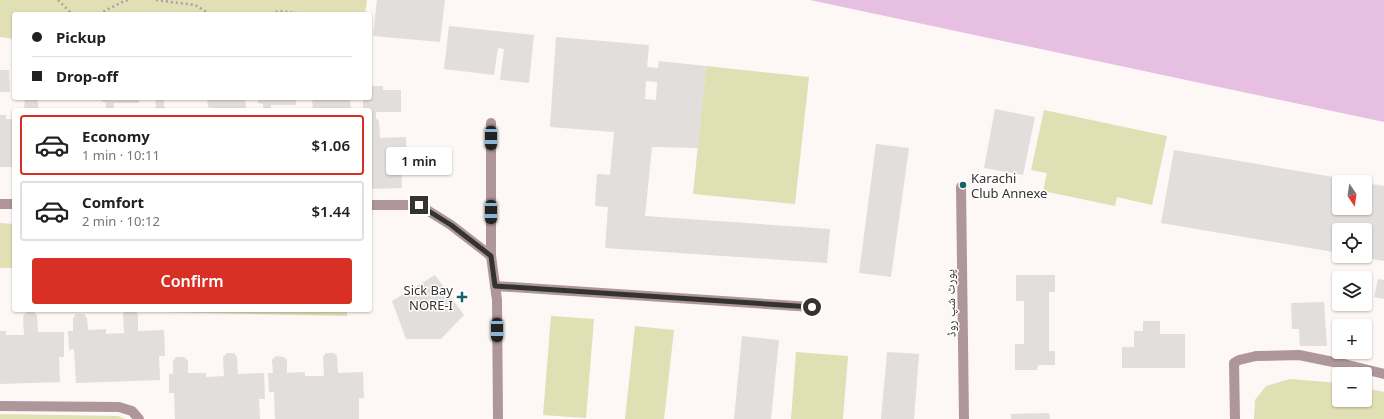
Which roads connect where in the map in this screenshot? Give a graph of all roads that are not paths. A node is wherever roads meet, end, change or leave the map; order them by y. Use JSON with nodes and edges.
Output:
{"nodes":[{"id":1,"x":491,"y":123,"type":"dead end"},
{"id":2,"x":961,"y":188,"type":"dead end"},
{"id":3,"x":0,"y":204,"type":"edge"},
{"id":4,"x":12,"y":204,"type":"edge"},
{"id":5,"x":372,"y":205,"type":"edge"},
{"id":6,"x":491,"y":256,"type":"junction"},
{"id":7,"x":495,"y":286,"type":"junction"},
{"id":8,"x":812,"y":307,"type":"dead end"},
{"id":9,"x":1384,"y":374,"type":"edge"},
{"id":10,"x":0,"y":406,"type":"edge"},
{"id":11,"x":139,"y":419,"type":"edge"},
{"id":12,"x":498,"y":419,"type":"edge"},
{"id":13,"x":964,"y":419,"type":"edge"},
{"id":14,"x":1235,"y":419,"type":"edge"}],
"edges":[{"from":1,"to":6,"type":"street"},
{"from":2,"to":13,"type":"street","name":"پورٹ شپ روڈ"},
{"from":3,"to":4,"type":"street"},
{"from":5,"to":6,"type":"street"},
{"from":6,"to":7,"type":"street"},
{"from":7,"to":8,"type":"street"},
{"from":7,"to":12,"type":"street"},
{"from":9,"to":14,"type":"street"},
{"from":10,"to":11,"type":"street"}]}
